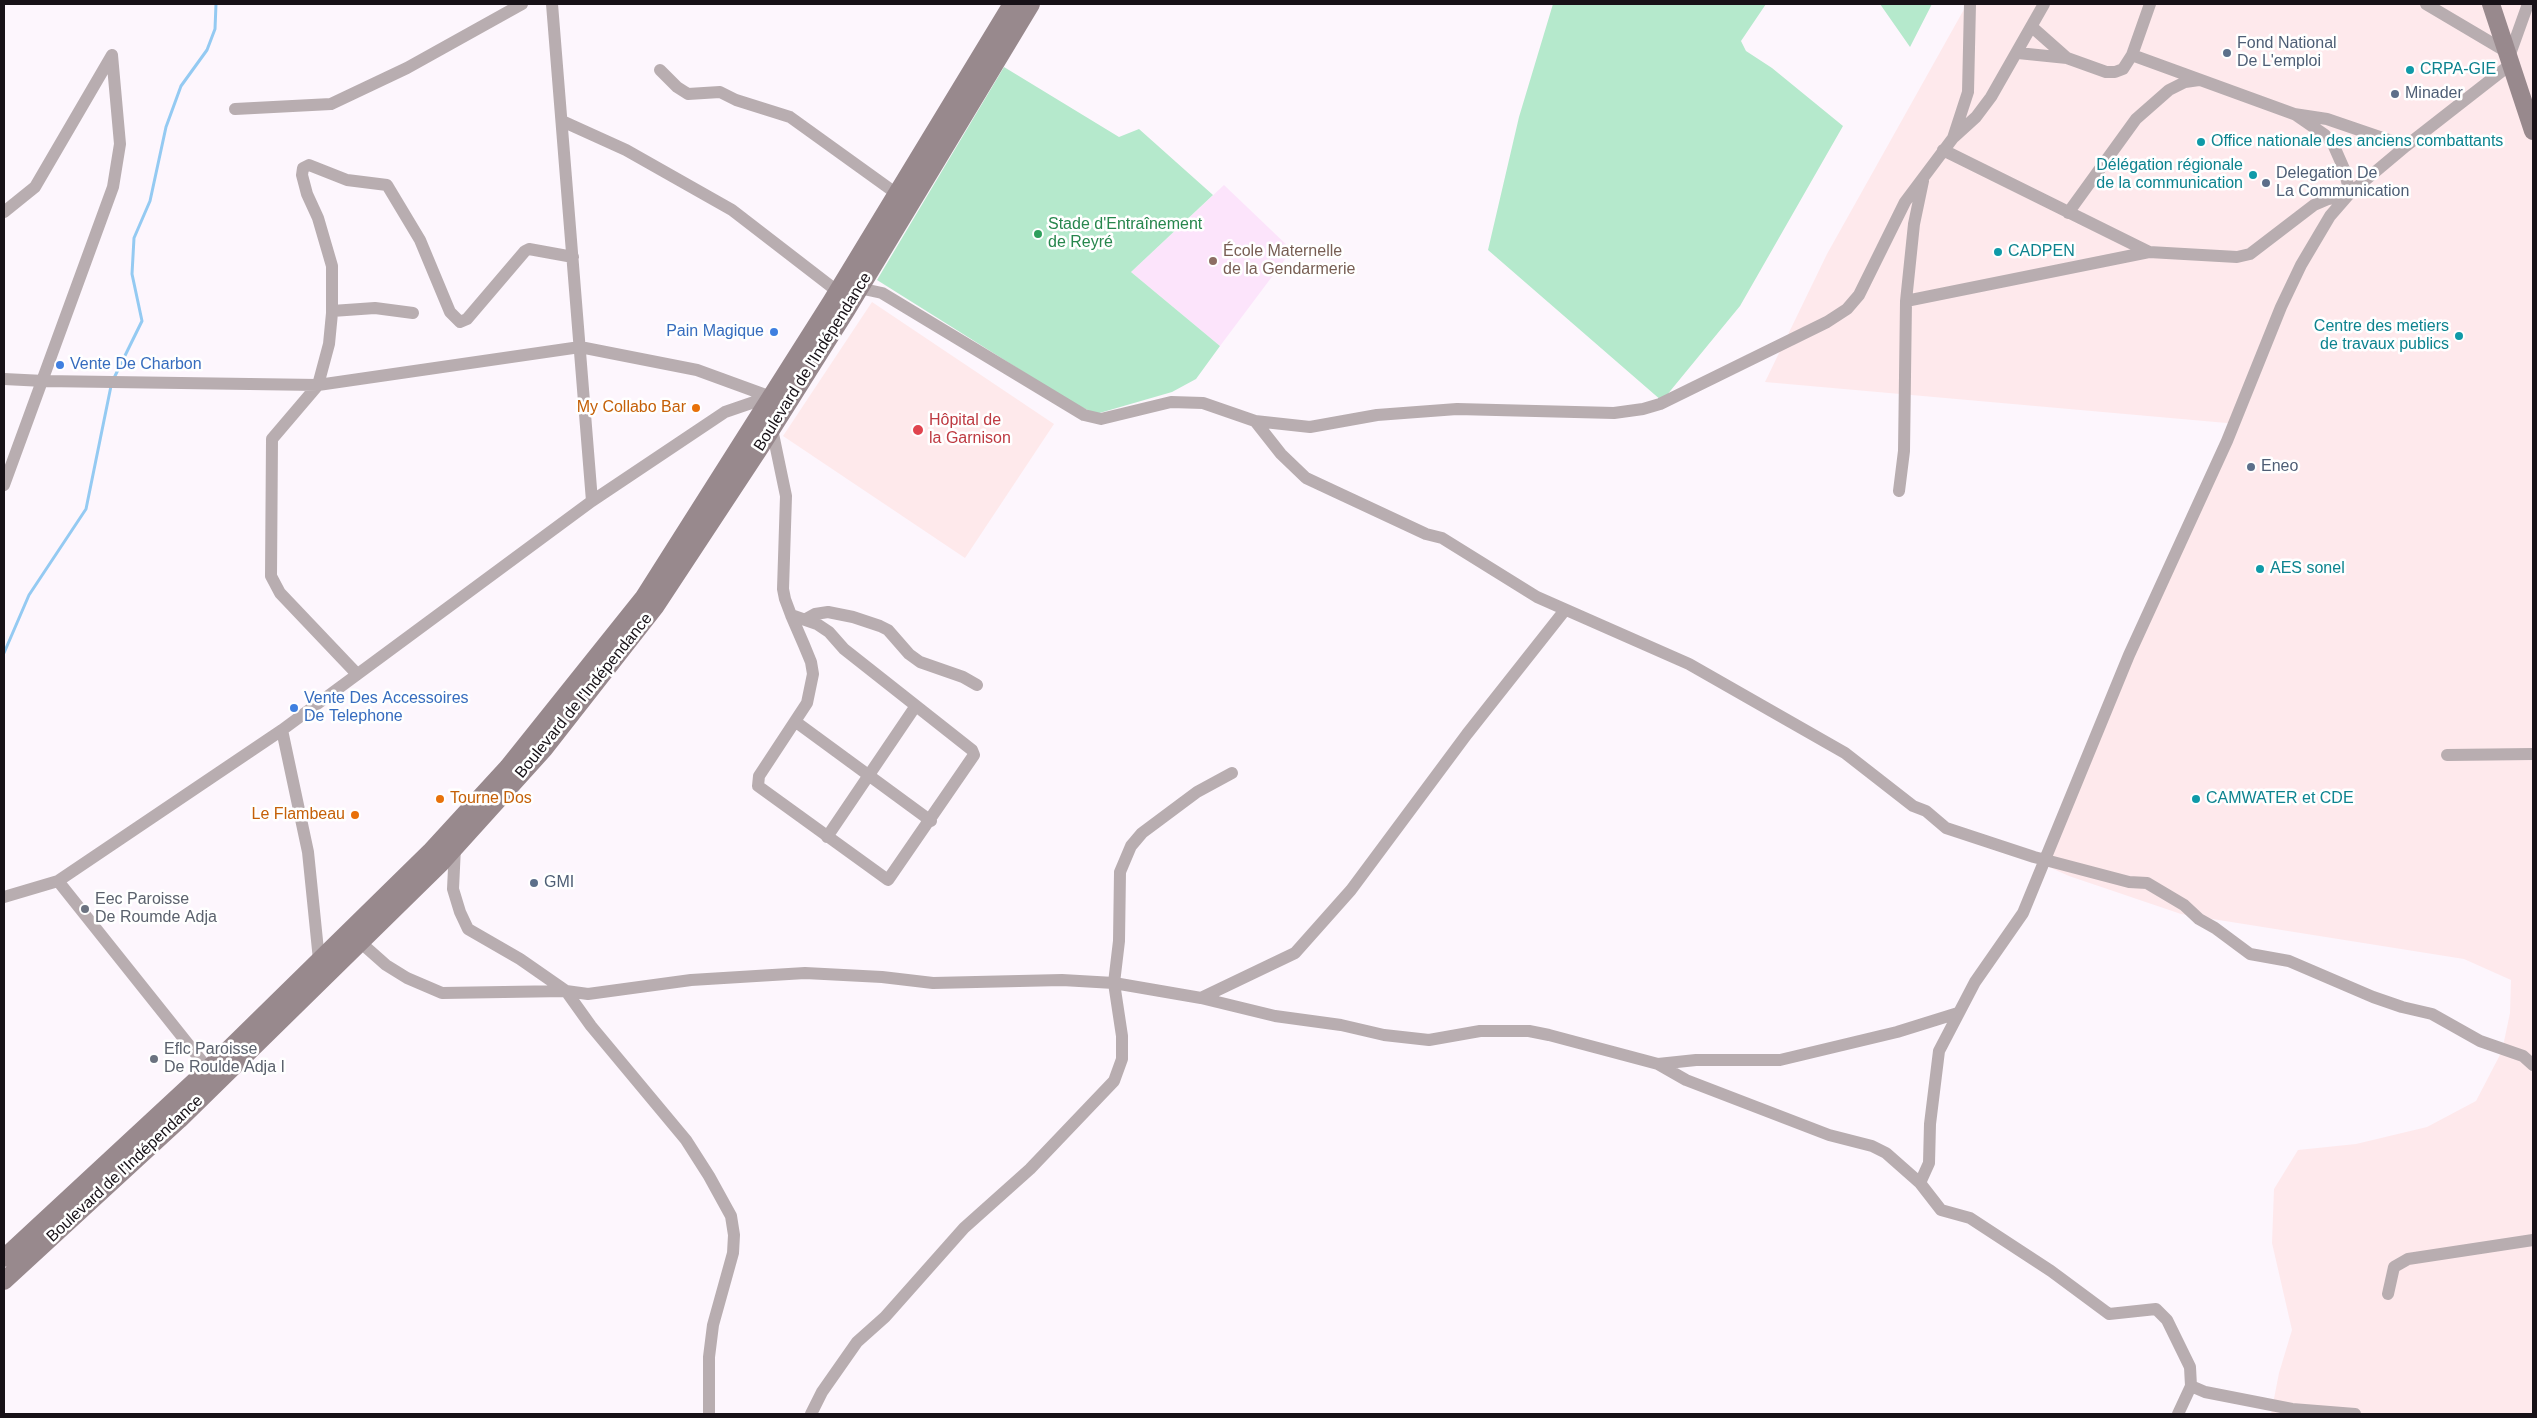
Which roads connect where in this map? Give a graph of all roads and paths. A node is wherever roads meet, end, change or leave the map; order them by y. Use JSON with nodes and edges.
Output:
{"nodes":[{"id":1,"x":522,"y":4,"type":"edge"},
{"id":2,"x":552,"y":4,"type":"edge"},
{"id":3,"x":1012,"y":4,"type":"edge"},
{"id":4,"x":1032,"y":4,"type":"edge"},
{"id":5,"x":1970,"y":4,"type":"edge"},
{"id":6,"x":2044,"y":4,"type":"edge"},
{"id":7,"x":2150,"y":4,"type":"edge"},
{"id":8,"x":2426,"y":4,"type":"edge"},
{"id":9,"x":2491,"y":4,"type":"edge"},
{"id":10,"x":2528,"y":4,"type":"edge"},
{"id":11,"x":2032,"y":27,"type":"junction"},
{"id":12,"x":2018,"y":53,"type":"junction"},
{"id":13,"x":2132,"y":55,"type":"junction"},
{"id":14,"x":2067,"y":58,"type":"junction"},
{"id":15,"x":2509,"y":58,"type":"junction"},
{"id":16,"x":660,"y":70,"type":"dead end"},
{"id":17,"x":2200,"y":80,"type":"junction"},
{"id":18,"x":236,"y":109,"type":"dead end"},
{"id":19,"x":2294,"y":114,"type":"junction"},
{"id":20,"x":562,"y":120,"type":"junction"},
{"id":21,"x":2533,"y":131,"type":"edge"},
{"id":22,"x":1954,"y":138,"type":"junction"},
{"id":23,"x":2406,"y":146,"type":"junction"},
{"id":24,"x":1944,"y":150,"type":"junction"},
{"id":25,"x":1925,"y":174,"type":"junction"},
{"id":26,"x":897,"y":194,"type":"junction"},
{"id":27,"x":2348,"y":194,"type":"junction"},
{"id":28,"x":4,"y":212,"type":"edge"},
{"id":29,"x":2068,"y":213,"type":"junction"},
{"id":30,"x":2150,"y":252,"type":"junction"},
{"id":31,"x":573,"y":258,"type":"junction"},
{"id":32,"x":859,"y":288,"type":"junction"},
{"id":33,"x":837,"y":291,"type":"junction"},
{"id":34,"x":1906,"y":301,"type":"junction"},
{"id":35,"x":332,"y":310,"type":"junction"},
{"id":36,"x":413,"y":313,"type":"dead end"},
{"id":37,"x":580,"y":347,"type":"junction"},
{"id":38,"x":4,"y":378,"type":"edge"},
{"id":39,"x":44,"y":381,"type":"junction"},
{"id":40,"x":318,"y":385,"type":"junction"},
{"id":41,"x":770,"y":400,"type":"junction"},
{"id":42,"x":1255,"y":421,"type":"junction"},
{"id":43,"x":772,"y":429,"type":"junction"},
{"id":44,"x":4,"y":485,"type":"edge"},
{"id":45,"x":1899,"y":491,"type":"dead end"},
{"id":46,"x":592,"y":501,"type":"junction"},
{"id":47,"x":1565,"y":610,"type":"junction"},
{"id":48,"x":791,"y":615,"type":"junction"},
{"id":49,"x":806,"y":619,"type":"junction"},
{"id":50,"x":358,"y":674,"type":"junction"},
{"id":51,"x":977,"y":685,"type":"dead end"},
{"id":52,"x":915,"y":707,"type":"junction"},
{"id":53,"x":796,"y":722,"type":"junction"},
{"id":54,"x":282,"y":730,"type":"junction"},
{"id":55,"x":2533,"y":754,"type":"edge"},
{"id":56,"x":2447,"y":755,"type":"dead end"},
{"id":57,"x":1232,"y":773,"type":"dead end"},
{"id":58,"x":868,"y":775,"type":"junction"},
{"id":59,"x":931,"y":821,"type":"junction"},
{"id":60,"x":827,"y":837,"type":"junction"},
{"id":61,"x":455,"y":847,"type":"junction"},
{"id":62,"x":2044,"y":859,"type":"junction"},
{"id":63,"x":58,"y":881,"type":"junction"},
{"id":64,"x":4,"y":897,"type":"edge"},
{"id":65,"x":360,"y":942,"type":"junction"},
{"id":66,"x":319,"y":960,"type":"junction"},
{"id":67,"x":1114,"y":983,"type":"junction"},
{"id":68,"x":566,"y":990,"type":"junction"},
{"id":69,"x":1201,"y":998,"type":"junction"},
{"id":70,"x":1958,"y":1013,"type":"junction"},
{"id":71,"x":1658,"y":1064,"type":"junction"},
{"id":72,"x":2533,"y":1065,"type":"edge"},
{"id":73,"x":208,"y":1069,"type":"junction"},
{"id":74,"x":1920,"y":1183,"type":"junction"},
{"id":75,"x":2533,"y":1240,"type":"edge"},
{"id":76,"x":4,"y":1258,"type":"edge"},
{"id":77,"x":4,"y":1281,"type":"edge"},
{"id":78,"x":2388,"y":1294,"type":"dead end"},
{"id":79,"x":2191,"y":1386,"type":"junction"},
{"id":80,"x":709,"y":1414,"type":"edge"},
{"id":81,"x":811,"y":1414,"type":"edge"},
{"id":82,"x":2178,"y":1414,"type":"edge"},
{"id":83,"x":2355,"y":1414,"type":"edge"}],
"edges":[{"from":1,"to":18,"type":"street"},
{"from":2,"to":20,"type":"street"},
{"from":3,"to":26,"type":"main road","name":"Boulevard de l'Indépendance"},
{"from":4,"to":32,"type":"main road","name":"Boulevard de l'Indépendance"},
{"from":5,"to":22,"type":"street"},
{"from":6,"to":11,"type":"street"},
{"from":7,"to":13,"type":"street"},
{"from":8,"to":15,"type":"street"},
{"from":9,"to":15,"type":"main road"},
{"from":10,"to":15,"type":"street"},
{"from":11,"to":12,"type":"street"},
{"from":11,"to":14,"type":"street"},
{"from":12,"to":14,"type":"street"},
{"from":12,"to":22,"type":"street"},
{"from":13,"to":14,"type":"street"},
{"from":13,"to":17,"type":"street"},
{"from":15,"to":21,"type":"main road"},
{"from":15,"to":23,"type":"street"},
{"from":16,"to":26,"type":"street"},
{"from":17,"to":19,"type":"street"},
{"from":17,"to":29,"type":"street"},
{"from":19,"to":23,"type":"street"},
{"from":19,"to":27,"type":"street"},
{"from":20,"to":31,"type":"street"},
{"from":20,"to":33,"type":"street"},
{"from":22,"to":24,"type":"street"},
{"from":23,"to":27,"type":"street"},
{"from":24,"to":25,"type":"street"},
{"from":24,"to":29,"type":"street"},
{"from":25,"to":34,"type":"street"},
{"from":25,"to":42,"type":"street"},
{"from":26,"to":33,"type":"main road","name":"Boulevard de l'Indépendance"},
{"from":27,"to":30,"type":"street"},
{"from":27,"to":62,"type":"street"},
{"from":28,"to":39,"type":"street"},
{"from":29,"to":30,"type":"street"},
{"from":30,"to":34,"type":"street"},
{"from":31,"to":35,"type":"street"},
{"from":31,"to":37,"type":"street"},
{"from":32,"to":42,"type":"street"},
{"from":32,"to":43,"type":"main road","name":"Boulevard de l'Indépendance"},
{"from":33,"to":41,"type":"main road","name":"Boulevard de l'Indépendance"},
{"from":34,"to":45,"type":"street"},
{"from":35,"to":36,"type":"street"},
{"from":35,"to":40,"type":"street"},
{"from":37,"to":40,"type":"street"},
{"from":37,"to":41,"type":"street"},
{"from":37,"to":46,"type":"street"},
{"from":38,"to":39,"type":"street"},
{"from":39,"to":40,"type":"street"},
{"from":39,"to":44,"type":"street"},
{"from":40,"to":50,"type":"street"},
{"from":41,"to":46,"type":"street"},
{"from":41,"to":66,"type":"main road","name":"Boulevard de l'Indépendance"},
{"from":42,"to":47,"type":"street"},
{"from":43,"to":48,"type":"street"},
{"from":43,"to":61,"type":"main road","name":"Boulevard de l'Indépendance"},
{"from":46,"to":50,"type":"street"},
{"from":47,"to":62,"type":"street"},
{"from":47,"to":69,"type":"street"},
{"from":48,"to":49,"type":"street"},
{"from":48,"to":53,"type":"street"},
{"from":49,"to":51,"type":"street"},
{"from":49,"to":52,"type":"street"},
{"from":50,"to":54,"type":"street"},
{"from":52,"to":58,"type":"street"},
{"from":52,"to":59,"type":"street"},
{"from":53,"to":58,"type":"street"},
{"from":53,"to":60,"type":"street"},
{"from":54,"to":63,"type":"street"},
{"from":54,"to":66,"type":"street"},
{"from":55,"to":56,"type":"street"},
{"from":57,"to":67,"type":"street"},
{"from":58,"to":59,"type":"street"},
{"from":58,"to":60,"type":"street"},
{"from":59,"to":60,"type":"street"},
{"from":61,"to":65,"type":"main road","name":"Boulevard de l'Indépendance"},
{"from":61,"to":68,"type":"street"},
{"from":62,"to":70,"type":"street"},
{"from":62,"to":72,"type":"street"},
{"from":63,"to":64,"type":"street"},
{"from":63,"to":73,"type":"street"},
{"from":65,"to":68,"type":"street"},
{"from":65,"to":77,"type":"main road","name":"Boulevard de l'Indépendance"},
{"from":66,"to":73,"type":"main road","name":"Boulevard de l'Indépendance"},
{"from":67,"to":68,"type":"street"},
{"from":67,"to":69,"type":"street"},
{"from":67,"to":81,"type":"street"},
{"from":68,"to":80,"type":"street"},
{"from":69,"to":71,"type":"street"},
{"from":70,"to":71,"type":"street"},
{"from":70,"to":74,"type":"street"},
{"from":71,"to":74,"type":"street"},
{"from":73,"to":76,"type":"main road","name":"Boulevard de l'Indépendance"},
{"from":74,"to":79,"type":"street"},
{"from":75,"to":78,"type":"street"},
{"from":79,"to":82,"type":"street"},
{"from":79,"to":83,"type":"street"}]}
